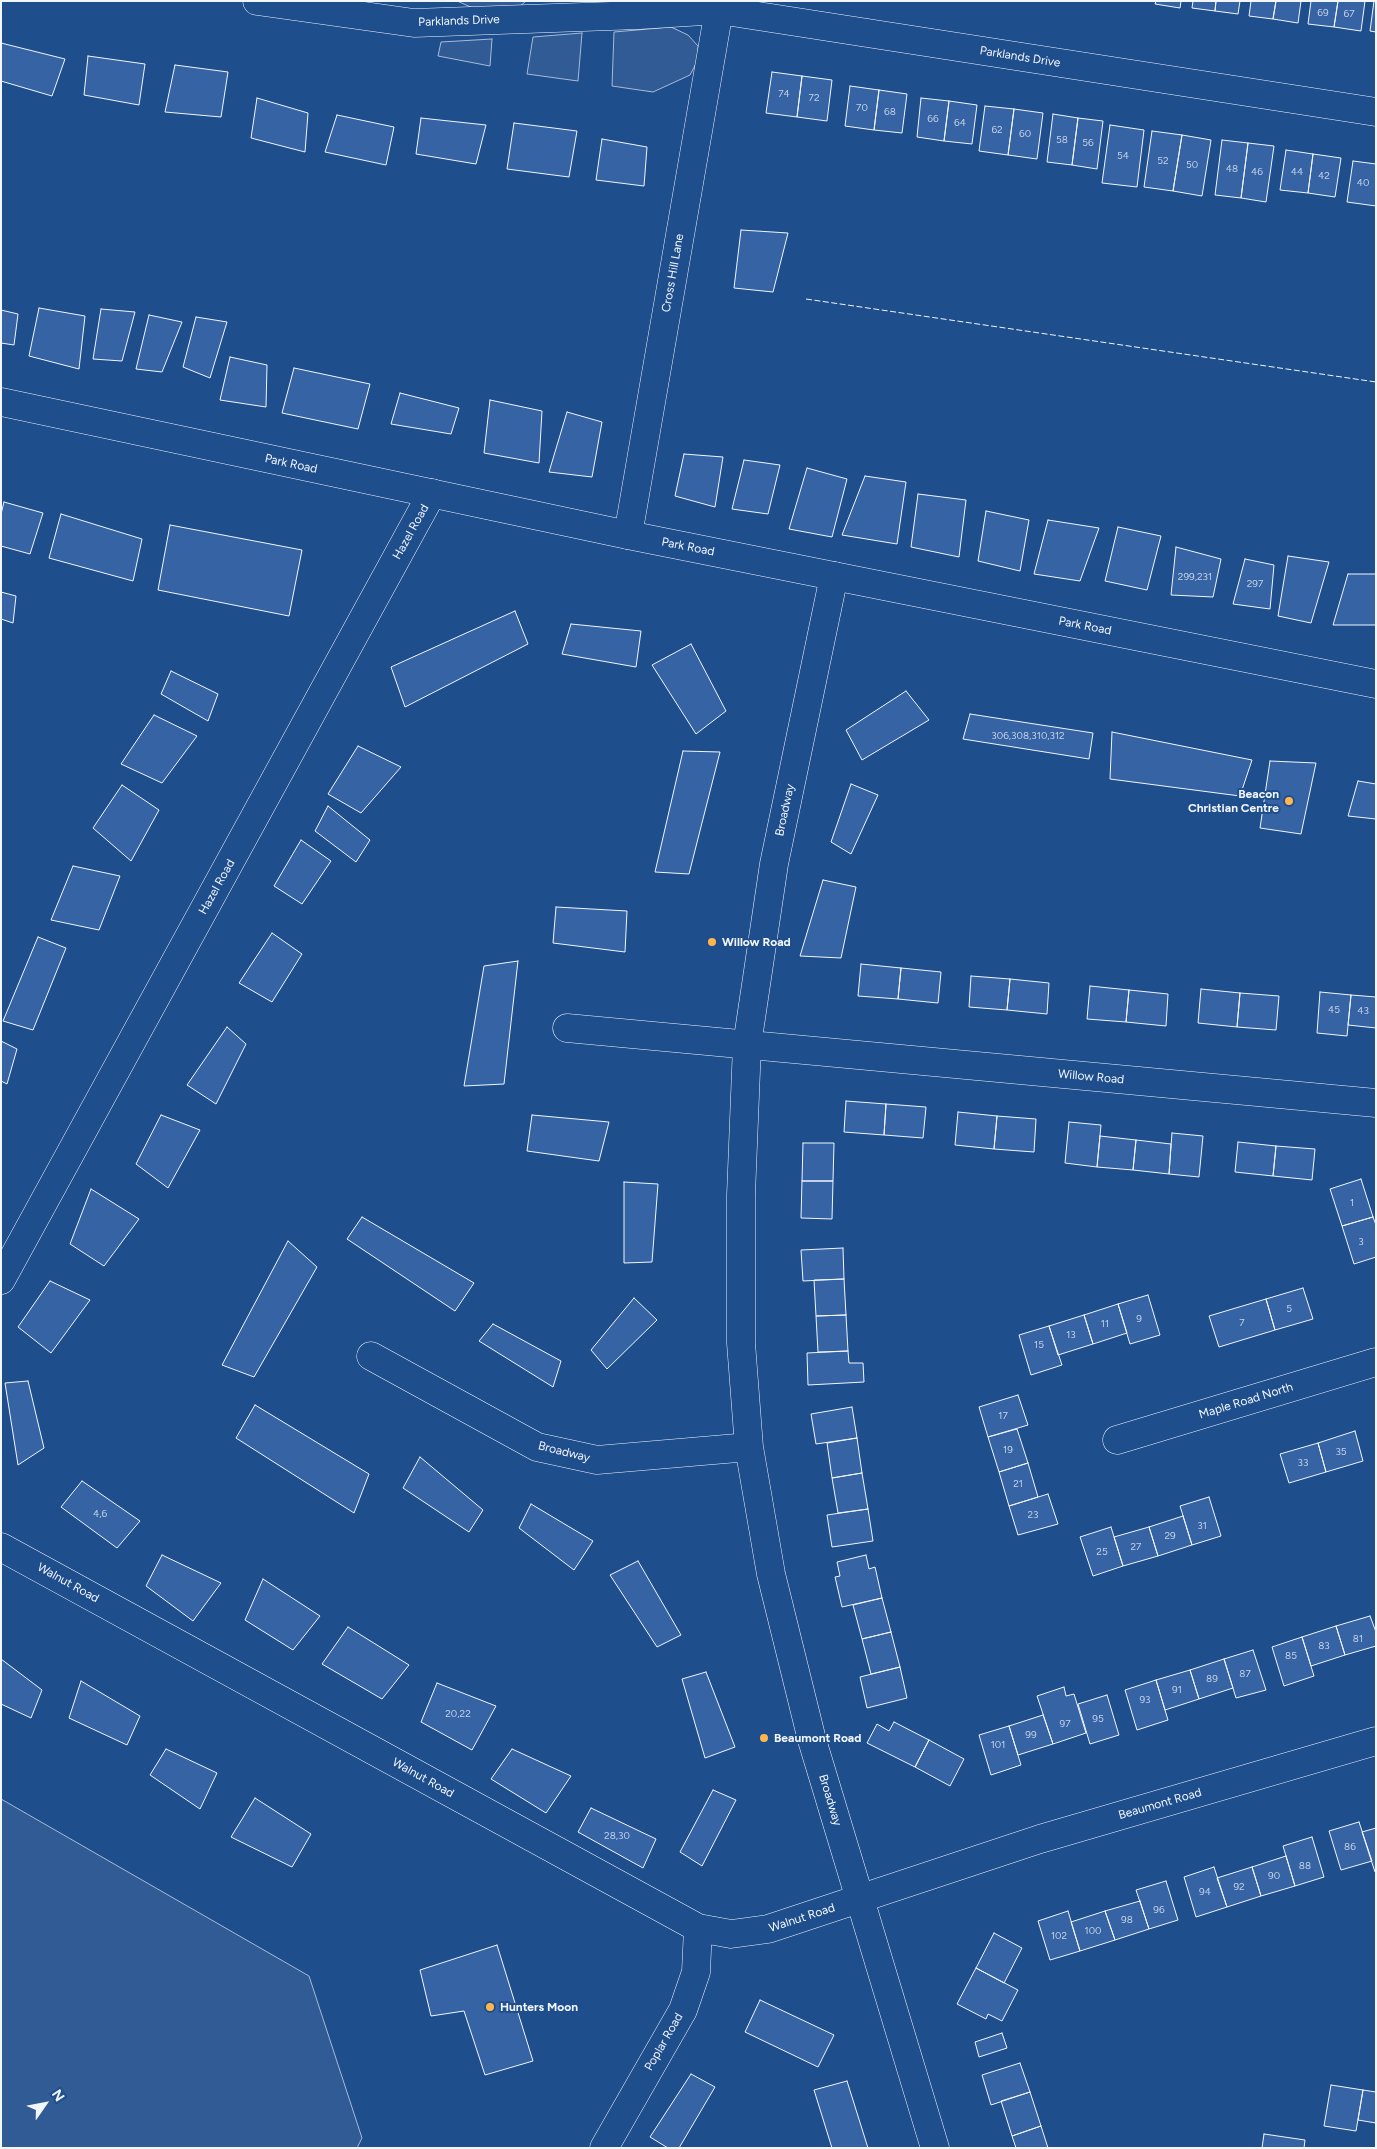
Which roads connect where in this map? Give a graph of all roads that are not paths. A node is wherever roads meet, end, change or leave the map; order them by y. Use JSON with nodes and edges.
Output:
{"nodes":[{"id":1,"x":257,"y":1,"type":"edge"},
{"id":2,"x":664,"y":7,"type":"edge"},
{"id":3,"x":719,"y":10,"type":"junction"},
{"id":4,"x":416,"y":12,"type":"edge"},
{"id":5,"x":1376,"y":112,"type":"edge"},
{"id":6,"x":1,"y":402,"type":"edge"},
{"id":7,"x":432,"y":494,"type":"junction"},
{"id":8,"x":628,"y":535,"type":"junction"},
{"id":9,"x":834,"y":576,"type":"junction"},
{"id":10,"x":1376,"y":684,"type":"edge"},
{"id":11,"x":567,"y":1028,"type":"dead end"},
{"id":12,"x":747,"y":1045,"type":"junction"},
{"id":13,"x":1376,"y":1103,"type":"edge"},
{"id":14,"x":1,"y":1280,"type":"edge"},
{"id":15,"x":371,"y":1356,"type":"dead end"},
{"id":16,"x":1376,"y":1362,"type":"edge"},
{"id":17,"x":1117,"y":1440,"type":"dead end"},
{"id":18,"x":749,"y":1447,"type":"junction"},
{"id":19,"x":1,"y":1547,"type":"edge"},
{"id":20,"x":1376,"y":1741,"type":"edge"},
{"id":21,"x":861,"y":1899,"type":"junction"},
{"id":22,"x":698,"y":1928,"type":"junction"},
{"id":23,"x":604,"y":2148,"type":"edge"},
{"id":24,"x":935,"y":2148,"type":"edge"}],
"edges":[{"from":1,"to":4,"type":"street","name":"Parklands Drive"},
{"from":2,"to":3,"type":"street","name":"Parklands Drive"},
{"from":2,"to":4,"type":"street","name":"Parklands Drive"},
{"from":3,"to":5,"type":"street","name":"Parklands Drive"},
{"from":3,"to":8,"type":"street","name":"Cross Hill Lane"},
{"from":6,"to":7,"type":"street","name":"Park Road"},
{"from":7,"to":8,"type":"street","name":"Park Road"},
{"from":7,"to":14,"type":"street","name":"Hazel Road"},
{"from":8,"to":9,"type":"street","name":"Park Road"},
{"from":9,"to":10,"type":"street","name":"Park Road"},
{"from":9,"to":12,"type":"street","name":"Broadway"},
{"from":11,"to":12,"type":"street"},
{"from":12,"to":13,"type":"street","name":"Willow Road"},
{"from":12,"to":18,"type":"street","name":"Broadway"},
{"from":15,"to":18,"type":"street","name":"Broadway"},
{"from":16,"to":17,"type":"street","name":"Maple Road North"},
{"from":18,"to":21,"type":"street","name":"Broadway"},
{"from":19,"to":22,"type":"street","name":"Walnut Road"},
{"from":20,"to":21,"type":"street","name":"Beaumont Road"},
{"from":21,"to":22,"type":"street","name":"Walnut Road"},
{"from":21,"to":24,"type":"street","name":"Broadway"},
{"from":22,"to":23,"type":"street","name":"Poplar Road"}]}
